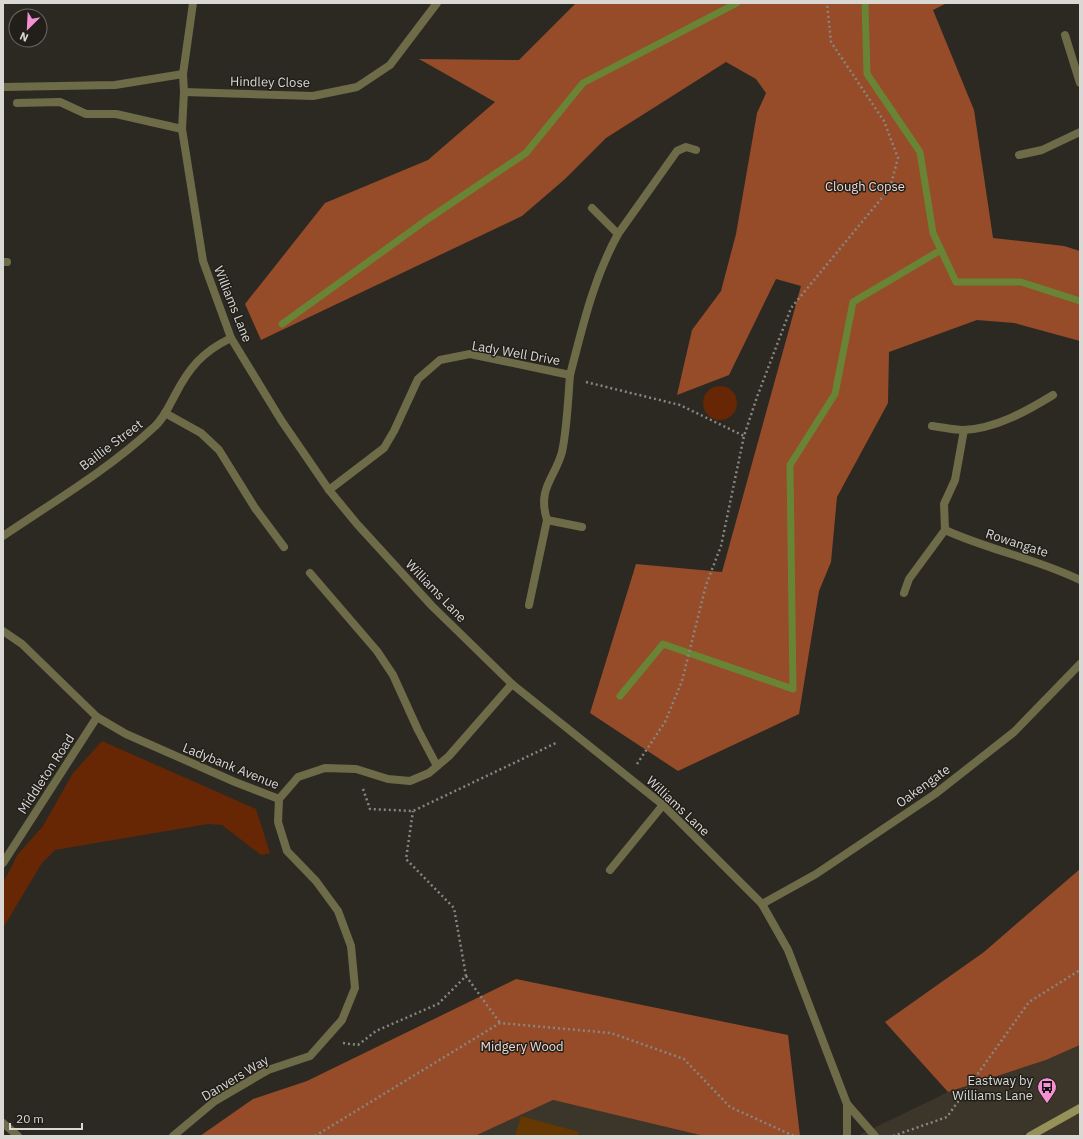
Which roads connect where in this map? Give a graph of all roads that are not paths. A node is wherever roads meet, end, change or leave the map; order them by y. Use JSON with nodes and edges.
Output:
{"nodes":[{"id":1,"x":193,"y":3,"type":"edge"},
{"id":2,"x":437,"y":3,"type":"edge"},
{"id":3,"x":1065,"y":35,"type":"dead end"},
{"id":4,"x":183,"y":74,"type":"junction"},
{"id":5,"x":1080,"y":83,"type":"edge"},
{"id":6,"x":3,"y":87,"type":"edge"},
{"id":7,"x":184,"y":92,"type":"junction"},
{"id":8,"x":17,"y":103,"type":"dead end"},
{"id":9,"x":182,"y":129,"type":"junction"},
{"id":10,"x":1080,"y":132,"type":"edge"},
{"id":11,"x":696,"y":150,"type":"dead end"},
{"id":12,"x":1019,"y":154,"type":"dead end"},
{"id":13,"x":592,"y":208,"type":"dead end"},
{"id":14,"x":618,"y":234,"type":"junction"},
{"id":15,"x":231,"y":338,"type":"junction"},
{"id":16,"x":570,"y":375,"type":"junction"},
{"id":17,"x":1052,"y":395,"type":"dead end"},
{"id":18,"x":165,"y":413,"type":"junction"},
{"id":19,"x":932,"y":426,"type":"dead end"},
{"id":20,"x":964,"y":430,"type":"junction"},
{"id":21,"x":329,"y":490,"type":"junction"},
{"id":22,"x":547,"y":520,"type":"junction"},
{"id":23,"x":582,"y":527,"type":"dead end"},
{"id":24,"x":945,"y":530,"type":"junction"},
{"id":25,"x":3,"y":536,"type":"edge"},
{"id":26,"x":284,"y":547,"type":"dead end"},
{"id":27,"x":310,"y":573,"type":"dead end"},
{"id":28,"x":1080,"y":580,"type":"edge"},
{"id":29,"x":904,"y":593,"type":"dead end"},
{"id":30,"x":529,"y":605,"type":"dead end"},
{"id":31,"x":3,"y":631,"type":"edge"},
{"id":32,"x":1080,"y":664,"type":"edge"},
{"id":33,"x":512,"y":684,"type":"junction"},
{"id":34,"x":97,"y":717,"type":"junction"},
{"id":35,"x":437,"y":766,"type":"junction"},
{"id":36,"x":279,"y":799,"type":"junction"},
{"id":37,"x":663,"y":805,"type":"junction"},
{"id":38,"x":3,"y":863,"type":"edge"},
{"id":39,"x":610,"y":870,"type":"dead end"},
{"id":40,"x":762,"y":904,"type":"junction"},
{"id":41,"x":847,"y":1104,"type":"junction"},
{"id":42,"x":1080,"y":1108,"type":"edge"},
{"id":43,"x":3,"y":1123,"type":"edge"},
{"id":44,"x":18,"y":1136,"type":"edge"},
{"id":45,"x":174,"y":1136,"type":"edge"},
{"id":46,"x":847,"y":1136,"type":"edge"},
{"id":47,"x":875,"y":1136,"type":"edge"},
{"id":48,"x":1030,"y":1136,"type":"edge"}],
"edges":[{"from":1,"to":4,"type":"street","name":"Williams Lane"},
{"from":2,"to":7,"type":"street","name":"Hindley Close"},
{"from":3,"to":5,"type":"street"},
{"from":4,"to":6,"type":"street"},
{"from":4,"to":7,"type":"street","name":"Williams Lane"},
{"from":7,"to":9,"type":"street","name":"Williams Lane"},
{"from":8,"to":9,"type":"street"},
{"from":9,"to":15,"type":"street","name":"Williams Lane"},
{"from":10,"to":12,"type":"street"},
{"from":11,"to":14,"type":"street","name":"Lady Well Drive"},
{"from":13,"to":14,"type":"street"},
{"from":14,"to":16,"type":"street","name":"Lady Well Drive"},
{"from":15,"to":18,"type":"street","name":"Baillie Street"},
{"from":15,"to":21,"type":"street","name":"Williams Lane"},
{"from":16,"to":21,"type":"street","name":"Lady Well Drive"},
{"from":16,"to":22,"type":"street","name":"Lady Well Drive"},
{"from":17,"to":20,"type":"street"},
{"from":18,"to":25,"type":"street","name":"Baillie Street"},
{"from":18,"to":26,"type":"street"},
{"from":19,"to":20,"type":"street"},
{"from":20,"to":24,"type":"street"},
{"from":21,"to":33,"type":"street","name":"Williams Lane"},
{"from":22,"to":23,"type":"street"},
{"from":22,"to":30,"type":"street","name":"Lady Well Drive"},
{"from":24,"to":28,"type":"street","name":"Rowangate"},
{"from":24,"to":29,"type":"street"},
{"from":27,"to":35,"type":"street"},
{"from":31,"to":34,"type":"street","name":"Ladybank Avenue"},
{"from":32,"to":40,"type":"street","name":"Oakengate"},
{"from":33,"to":35,"type":"street","name":"Ladybank Avenue"},
{"from":33,"to":37,"type":"street","name":"Williams Lane"},
{"from":34,"to":36,"type":"street","name":"Ladybank Avenue"},
{"from":34,"to":38,"type":"street","name":"Middleton Road"},
{"from":35,"to":36,"type":"street","name":"Ladybank Avenue"},
{"from":36,"to":45,"type":"street","name":"Danvers Way"},
{"from":37,"to":39,"type":"street"},
{"from":37,"to":40,"type":"street","name":"Williams Lane"},
{"from":40,"to":41,"type":"street","name":"Williams Lane"},
{"from":41,"to":46,"type":"street","name":"Williams Lane"},
{"from":41,"to":47,"type":"street","name":"Williams Lane"},
{"from":42,"to":48,"type":"street"},
{"from":43,"to":44,"type":"street"}]}
